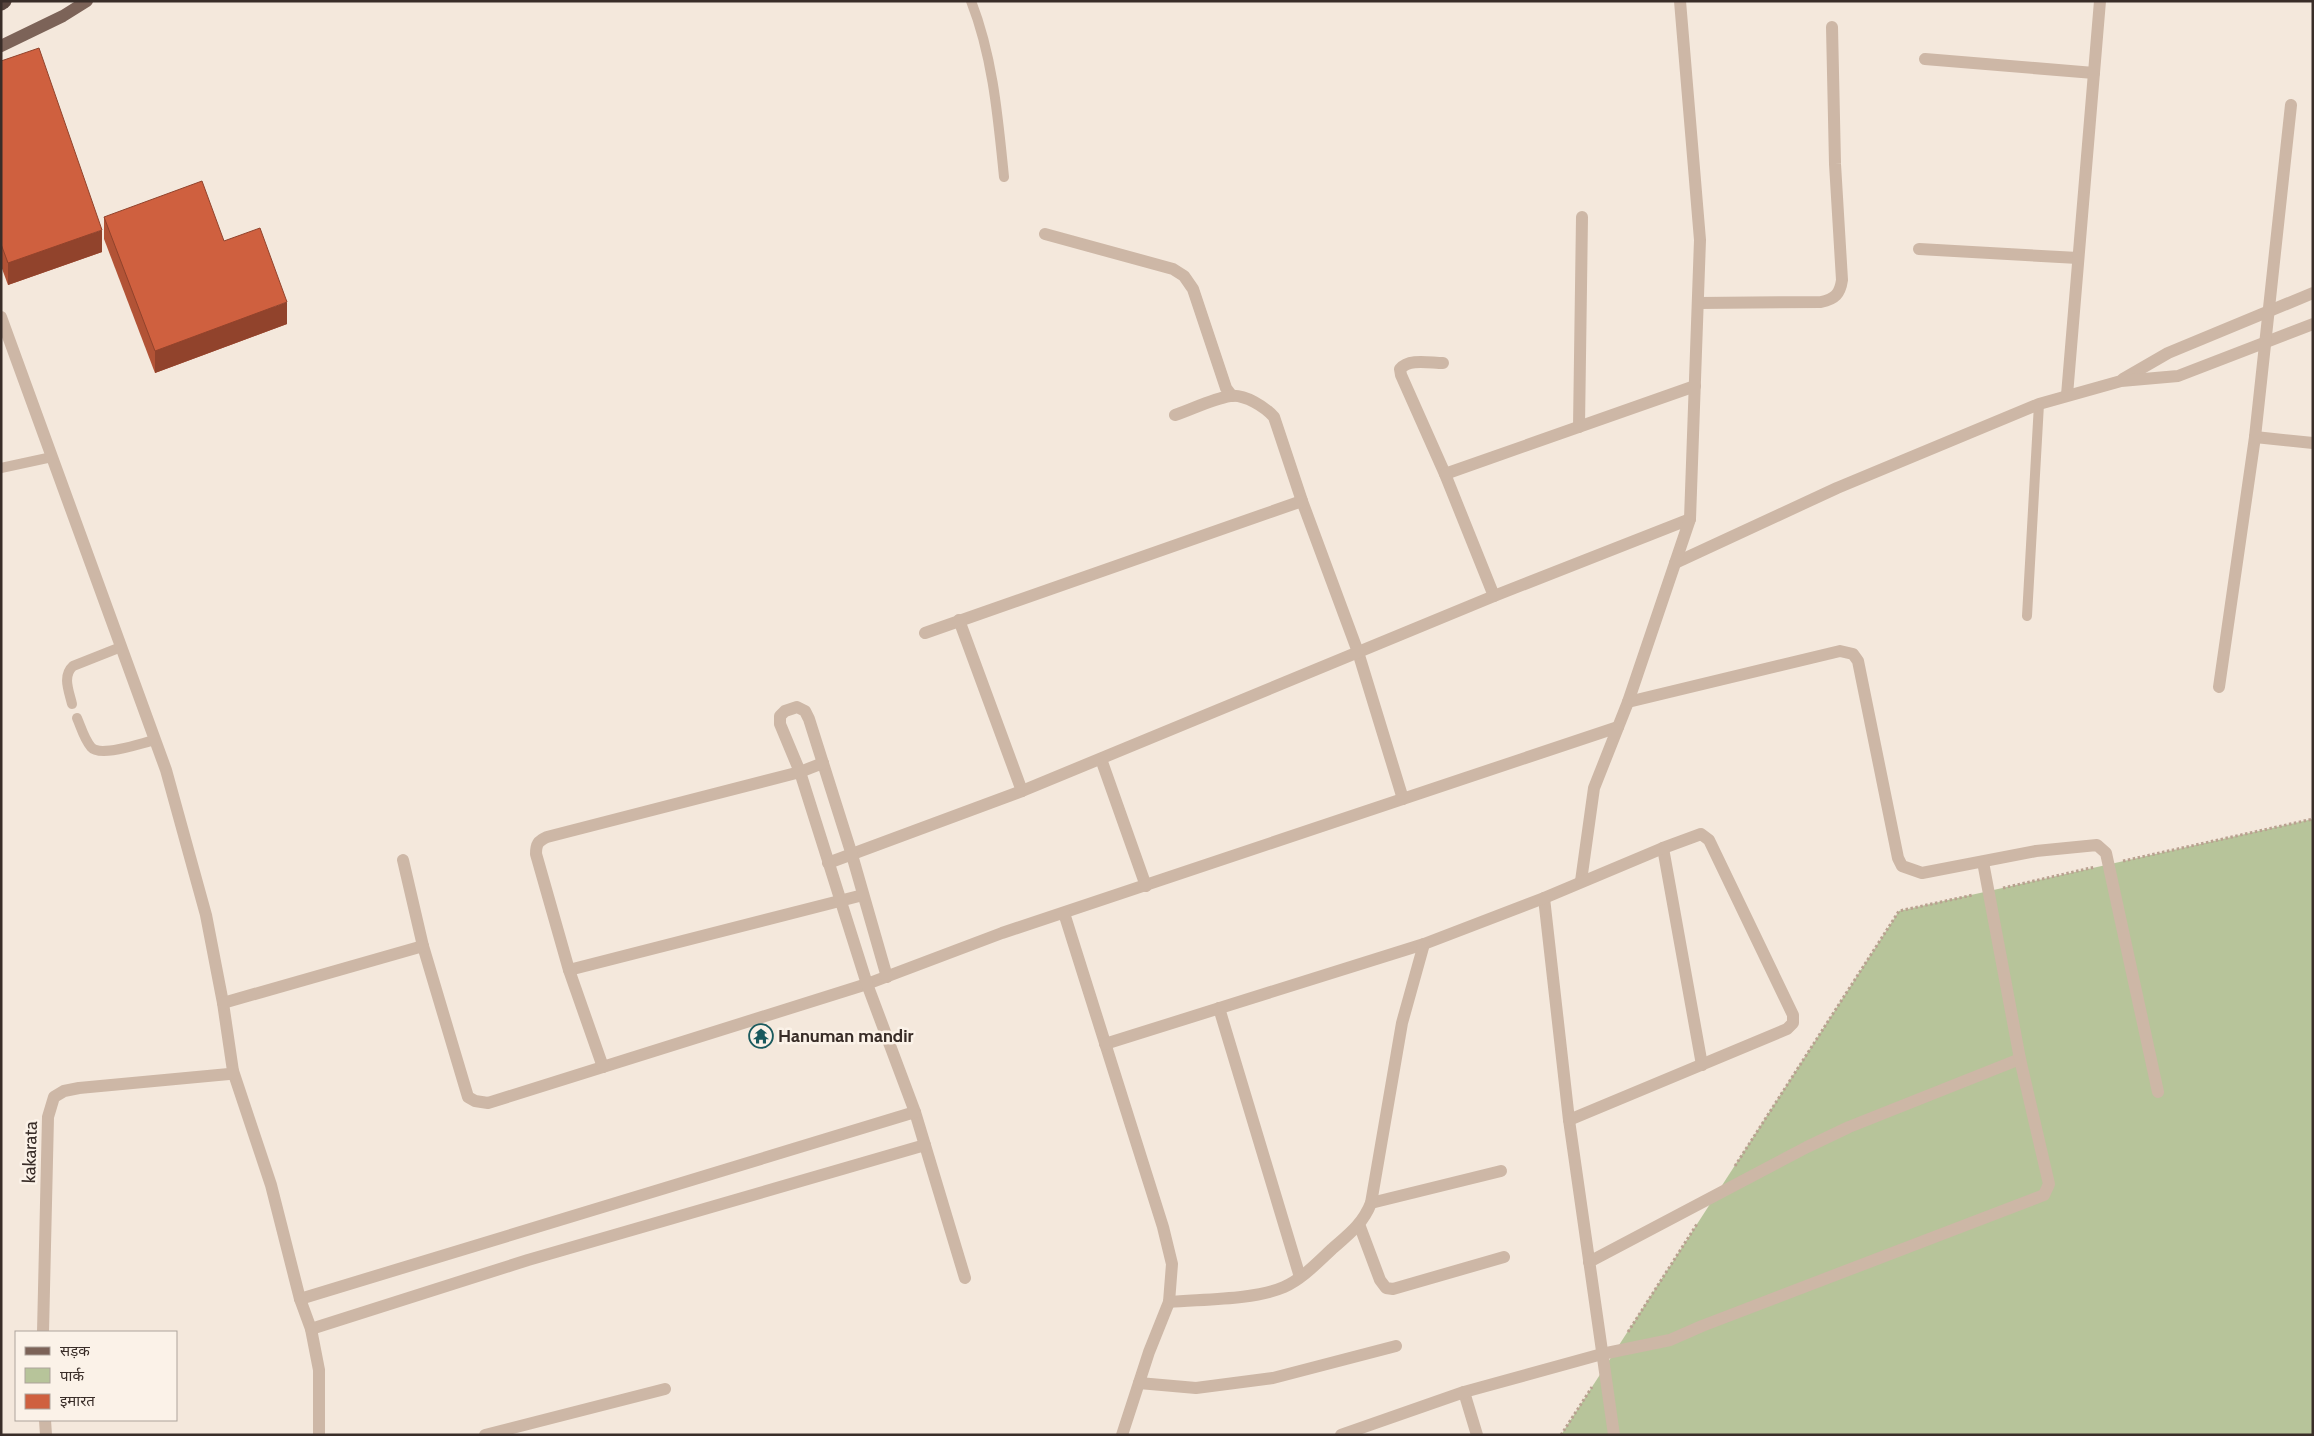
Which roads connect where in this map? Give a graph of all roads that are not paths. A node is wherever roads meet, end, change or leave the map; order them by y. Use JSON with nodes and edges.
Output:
{"nodes":[{"id":1,"x":87,"y":1,"type":"edge"},
{"id":2,"x":971,"y":1,"type":"edge"},
{"id":3,"x":1680,"y":1,"type":"edge"},
{"id":4,"x":2100,"y":1,"type":"edge"},
{"id":5,"x":1832,"y":26,"type":"dead end"},
{"id":6,"x":1,"y":46,"type":"edge"},
{"id":7,"x":1925,"y":59,"type":"dead end"},
{"id":8,"x":2094,"y":73,"type":"junction"},
{"id":9,"x":2291,"y":105,"type":"dead end"},
{"id":10,"x":1004,"y":177,"type":"dead end"},
{"id":11,"x":1582,"y":218,"type":"dead end"},
{"id":12,"x":1045,"y":234,"type":"dead end"},
{"id":13,"x":1919,"y":249,"type":"dead end"},
{"id":14,"x":2078,"y":258,"type":"junction"},
{"id":15,"x":2313,"y":293,"type":"edge"},
{"id":16,"x":1698,"y":303,"type":"junction"},
{"id":17,"x":2268,"y":311,"type":"junction"},
{"id":18,"x":1,"y":317,"type":"edge"},
{"id":19,"x":2313,"y":324,"type":"edge"},
{"id":20,"x":2264,"y":344,"type":"junction"},
{"id":21,"x":1443,"y":363,"type":"dead end"},
{"id":22,"x":2121,"y":381,"type":"junction"},
{"id":23,"x":1695,"y":386,"type":"junction"},
{"id":24,"x":2067,"y":395,"type":"junction"},
{"id":25,"x":1232,"y":396,"type":"junction"},
{"id":26,"x":2039,"y":404,"type":"junction"},
{"id":27,"x":1175,"y":415,"type":"dead end"},
{"id":28,"x":1578,"y":427,"type":"junction"},
{"id":29,"x":2255,"y":436,"type":"junction"},
{"id":30,"x":2313,"y":443,"type":"edge"},
{"id":31,"x":52,"y":457,"type":"junction"},
{"id":32,"x":1,"y":468,"type":"edge"},
{"id":33,"x":1445,"y":474,"type":"junction"},
{"id":34,"x":1302,"y":502,"type":"junction"},
{"id":35,"x":1690,"y":519,"type":"junction"},
{"id":36,"x":1675,"y":563,"type":"junction"},
{"id":37,"x":1494,"y":596,"type":"junction"},
{"id":38,"x":2027,"y":616,"type":"dead end"},
{"id":39,"x":959,"y":620,"type":"junction"},
{"id":40,"x":925,"y":633,"type":"dead end"},
{"id":41,"x":121,"y":647,"type":"junction"},
{"id":42,"x":1358,"y":652,"type":"junction"},
{"id":43,"x":2219,"y":687,"type":"dead end"},
{"id":44,"x":1628,"y":702,"type":"junction"},
{"id":45,"x":72,"y":704,"type":"dead end"},
{"id":46,"x":77,"y":718,"type":"dead end"},
{"id":47,"x":1618,"y":727,"type":"junction"},
{"id":48,"x":155,"y":740,"type":"junction"},
{"id":49,"x":1101,"y":759,"type":"junction"},
{"id":50,"x":823,"y":763,"type":"junction"},
{"id":51,"x":800,"y":772,"type":"junction"},
{"id":52,"x":1022,"y":791,"type":"junction"},
{"id":53,"x":1404,"y":799,"type":"junction"},
{"id":54,"x":1663,"y":848,"type":"junction"},
{"id":55,"x":852,"y":855,"type":"junction"},
{"id":56,"x":403,"y":860,"type":"dead end"},
{"id":57,"x":1983,"y":862,"type":"junction"},
{"id":58,"x":828,"y":863,"type":"junction"},
{"id":59,"x":1581,"y":881,"type":"junction"},
{"id":60,"x":1146,"y":886,"type":"junction"},
{"id":61,"x":863,"y":895,"type":"junction"},
{"id":62,"x":1544,"y":898,"type":"junction"},
{"id":63,"x":840,"y":902,"type":"junction"},
{"id":64,"x":1064,"y":913,"type":"junction"},
{"id":65,"x":1424,"y":944,"type":"junction"},
{"id":66,"x":423,"y":946,"type":"junction"},
{"id":67,"x":569,"y":970,"type":"junction"},
{"id":68,"x":886,"y":977,"type":"junction"},
{"id":69,"x":867,"y":984,"type":"junction"},
{"id":70,"x":223,"y":1002,"type":"junction"},
{"id":71,"x":1219,"y":1008,"type":"junction"},
{"id":72,"x":1105,"y":1044,"type":"junction"},
{"id":73,"x":2020,"y":1059,"type":"junction"},
{"id":74,"x":1702,"y":1065,"type":"junction"},
{"id":75,"x":603,"y":1067,"type":"junction"},
{"id":76,"x":234,"y":1071,"type":"junction"},
{"id":77,"x":2158,"y":1092,"type":"dead end"},
{"id":78,"x":915,"y":1112,"type":"junction"},
{"id":79,"x":1569,"y":1120,"type":"junction"},
{"id":80,"x":925,"y":1145,"type":"junction"},
{"id":81,"x":1501,"y":1171,"type":"dead end"},
{"id":82,"x":1371,"y":1203,"type":"junction"},
{"id":83,"x":1359,"y":1224,"type":"junction"},
{"id":84,"x":1504,"y":1257,"type":"dead end"},
{"id":85,"x":1589,"y":1262,"type":"junction"},
{"id":86,"x":1300,"y":1277,"type":"junction"},
{"id":87,"x":965,"y":1278,"type":"dead end"},
{"id":88,"x":300,"y":1299,"type":"junction"},
{"id":89,"x":1169,"y":1302,"type":"junction"},
{"id":90,"x":311,"y":1329,"type":"junction"},
{"id":91,"x":44,"y":1331,"type":"edge"},
{"id":92,"x":1396,"y":1346,"type":"dead end"},
{"id":93,"x":1602,"y":1354,"type":"junction"},
{"id":94,"x":1139,"y":1383,"type":"junction"},
{"id":95,"x":665,"y":1389,"type":"dead end"},
{"id":96,"x":1464,"y":1392,"type":"junction"},
{"id":97,"x":45,"y":1421,"type":"edge"},
{"id":98,"x":1363,"y":1431,"type":"edge"},
{"id":99,"x":46,"y":1435,"type":"edge"},
{"id":100,"x":319,"y":1435,"type":"edge"},
{"id":101,"x":485,"y":1435,"type":"edge"},
{"id":102,"x":1122,"y":1435,"type":"edge"},
{"id":103,"x":1341,"y":1435,"type":"edge"},
{"id":104,"x":1477,"y":1435,"type":"edge"},
{"id":105,"x":1614,"y":1435,"type":"edge"}],
"edges":[{"from":1,"to":6,"type":"main road"},
{"from":2,"to":10,"type":"lane"},
{"from":3,"to":16,"type":"street"},
{"from":4,"to":8,"type":"street"},
{"from":5,"to":16,"type":"street"},
{"from":7,"to":8,"type":"street"},
{"from":8,"to":14,"type":"street"},
{"from":9,"to":17,"type":"street"},
{"from":11,"to":28,"type":"street"},
{"from":12,"to":25,"type":"street"},
{"from":13,"to":14,"type":"street"},
{"from":14,"to":24,"type":"street"},
{"from":15,"to":17,"type":"street"},
{"from":16,"to":23,"type":"street"},
{"from":17,"to":20,"type":"street"},
{"from":17,"to":22,"type":"street"},
{"from":18,"to":31,"type":"street"},
{"from":19,"to":20,"type":"street"},
{"from":20,"to":22,"type":"street"},
{"from":20,"to":29,"type":"street"},
{"from":21,"to":33,"type":"street"},
{"from":22,"to":24,"type":"street"},
{"from":23,"to":28,"type":"street"},
{"from":23,"to":35,"type":"street"},
{"from":24,"to":26,"type":"street"},
{"from":25,"to":27,"type":"street"},
{"from":25,"to":34,"type":"street"},
{"from":26,"to":36,"type":"street"},
{"from":26,"to":38,"type":"lane"},
{"from":28,"to":33,"type":"street"},
{"from":29,"to":30,"type":"street"},
{"from":29,"to":43,"type":"street"},
{"from":31,"to":32,"type":"lane"},
{"from":31,"to":41,"type":"street"},
{"from":33,"to":37,"type":"street"},
{"from":34,"to":39,"type":"street"},
{"from":34,"to":42,"type":"street"},
{"from":35,"to":36,"type":"street"},
{"from":35,"to":37,"type":"street"},
{"from":36,"to":44,"type":"street"},
{"from":37,"to":42,"type":"street"},
{"from":39,"to":40,"type":"street"},
{"from":39,"to":52,"type":"street"},
{"from":41,"to":45,"type":"lane"},
{"from":41,"to":48,"type":"street"},
{"from":42,"to":49,"type":"street"},
{"from":42,"to":53,"type":"street"},
{"from":44,"to":47,"type":"street"},
{"from":44,"to":57,"type":"street"},
{"from":46,"to":48,"type":"lane"},
{"from":47,"to":53,"type":"street"},
{"from":47,"to":59,"type":"street"},
{"from":48,"to":70,"type":"street"},
{"from":49,"to":52,"type":"street"},
{"from":49,"to":60,"type":"street"},
{"from":50,"to":51,"type":"street"},
{"from":50,"to":51,"type":"street"},
{"from":50,"to":55,"type":"street"},
{"from":51,"to":58,"type":"street"},
{"from":51,"to":67,"type":"street"},
{"from":52,"to":55,"type":"street"},
{"from":53,"to":60,"type":"street"},
{"from":54,"to":59,"type":"street"},
{"from":54,"to":74,"type":"street"},
{"from":54,"to":74,"type":"street"},
{"from":55,"to":58,"type":"street"},
{"from":55,"to":61,"type":"street"},
{"from":56,"to":66,"type":"street"},
{"from":57,"to":73,"type":"street"},
{"from":57,"to":77,"type":"street"},
{"from":58,"to":63,"type":"street"},
{"from":59,"to":62,"type":"street"},
{"from":60,"to":64,"type":"street"},
{"from":61,"to":63,"type":"street"},
{"from":61,"to":68,"type":"street"},
{"from":62,"to":65,"type":"street"},
{"from":62,"to":79,"type":"street"},
{"from":63,"to":67,"type":"street"},
{"from":63,"to":69,"type":"street"},
{"from":64,"to":68,"type":"street"},
{"from":64,"to":72,"type":"street"},
{"from":65,"to":71,"type":"street"},
{"from":65,"to":82,"type":"street"},
{"from":66,"to":70,"type":"street"},
{"from":66,"to":75,"type":"street"},
{"from":67,"to":75,"type":"street"},
{"from":68,"to":69,"type":"street"},
{"from":69,"to":75,"type":"street"},
{"from":69,"to":78,"type":"street"},
{"from":70,"to":76,"type":"street"},
{"from":71,"to":72,"type":"street"},
{"from":71,"to":86,"type":"street"},
{"from":72,"to":89,"type":"street"},
{"from":73,"to":85,"type":"street"},
{"from":73,"to":93,"type":"street"},
{"from":74,"to":79,"type":"street"},
{"from":76,"to":88,"type":"street"},
{"from":76,"to":91,"type":"street","name":"kakarata"},
{"from":78,"to":80,"type":"street"},
{"from":78,"to":88,"type":"street"},
{"from":79,"to":85,"type":"street"},
{"from":80,"to":87,"type":"street"},
{"from":80,"to":90,"type":"street"},
{"from":81,"to":82,"type":"street"},
{"from":82,"to":83,"type":"street"},
{"from":83,"to":84,"type":"street"},
{"from":83,"to":86,"type":"street"},
{"from":85,"to":93,"type":"street"},
{"from":86,"to":89,"type":"street"},
{"from":88,"to":90,"type":"street"},
{"from":89,"to":94,"type":"street"},
{"from":90,"to":100,"type":"street"},
{"from":92,"to":94,"type":"street"},
{"from":93,"to":96,"type":"street"},
{"from":93,"to":105,"type":"street"},
{"from":94,"to":102,"type":"street"},
{"from":95,"to":101,"type":"street"},
{"from":96,"to":98,"type":"street"},
{"from":96,"to":104,"type":"street"},
{"from":97,"to":99,"type":"street"},
{"from":98,"to":103,"type":"street"}]}
